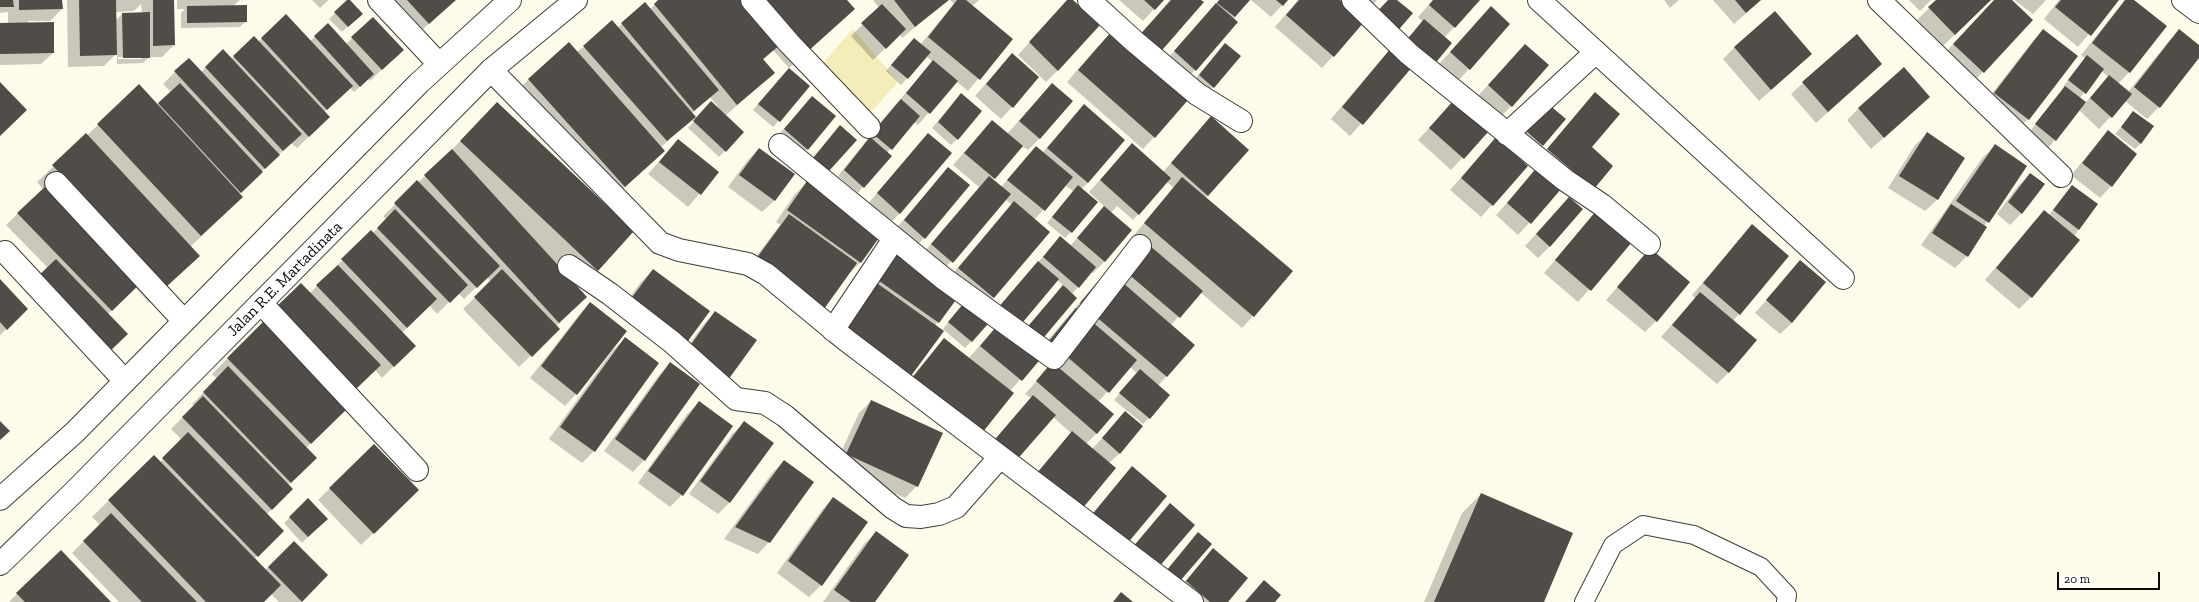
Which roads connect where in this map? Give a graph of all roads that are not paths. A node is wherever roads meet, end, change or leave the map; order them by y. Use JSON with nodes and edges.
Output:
{"nodes":[{"id":1,"x":379,"y":0,"type":"edge"},
{"id":2,"x":510,"y":0,"type":"edge"},
{"id":3,"x":576,"y":0,"type":"edge"},
{"id":4,"x":752,"y":0,"type":"edge"},
{"id":5,"x":1089,"y":0,"type":"edge"},
{"id":6,"x":1353,"y":0,"type":"edge"},
{"id":7,"x":1539,"y":0,"type":"edge"},
{"id":8,"x":1878,"y":0,"type":"edge"},
{"id":9,"x":2183,"y":0,"type":"edge"},
{"id":10,"x":2199,"y":12,"type":"edge"},
{"id":11,"x":1596,"y":52,"type":"junction"},
{"id":12,"x":439,"y":64,"type":"junction"},
{"id":13,"x":491,"y":70,"type":"junction"},
{"id":14,"x":1241,"y":122,"type":"dead end"},
{"id":15,"x":869,"y":127,"type":"dead end"},
{"id":16,"x":1507,"y":134,"type":"junction"},
{"id":17,"x":780,"y":145,"type":"dead end"},
{"id":18,"x":2061,"y":176,"type":"dead end"},
{"id":19,"x":56,"y":183,"type":"dead end"},
{"id":20,"x":894,"y":239,"type":"junction"},
{"id":21,"x":1649,"y":244,"type":"dead end"},
{"id":22,"x":1140,"y":246,"type":"dead end"},
{"id":23,"x":5,"y":252,"type":"dead end"},
{"id":24,"x":569,"y":266,"type":"dead end"},
{"id":25,"x":1843,"y":278,"type":"dead end"},
{"id":26,"x":261,"y":303,"type":"junction"},
{"id":27,"x":184,"y":321,"type":"junction"},
{"id":28,"x":833,"y":330,"type":"junction"},
{"id":29,"x":125,"y":381,"type":"junction"},
{"id":30,"x":1000,"y":457,"type":"junction"},
{"id":31,"x":417,"y":470,"type":"dead end"},
{"id":32,"x":0,"y":499,"type":"edge"},
{"id":33,"x":0,"y":564,"type":"edge"},
{"id":34,"x":1192,"y":602,"type":"edge"},
{"id":35,"x":1584,"y":602,"type":"edge"},
{"id":36,"x":1786,"y":602,"type":"edge"}],
"edges":[{"from":1,"to":12,"type":"street"},
{"from":2,"to":12,"type":"street"},
{"from":3,"to":13,"type":"street","name":"Jalan R.E. Martadinata"},
{"from":4,"to":15,"type":"street"},
{"from":5,"to":14,"type":"street"},
{"from":6,"to":16,"type":"street"},
{"from":7,"to":11,"type":"street"},
{"from":8,"to":18,"type":"street"},
{"from":9,"to":10,"type":"street"},
{"from":11,"to":16,"type":"street"},
{"from":11,"to":25,"type":"street"},
{"from":12,"to":27,"type":"street"},
{"from":13,"to":26,"type":"street","name":"Jalan R.E. Martadinata"},
{"from":13,"to":28,"type":"street"},
{"from":16,"to":21,"type":"street"},
{"from":17,"to":20,"type":"street"},
{"from":19,"to":27,"type":"street"},
{"from":20,"to":22,"type":"street"},
{"from":20,"to":28,"type":"street"},
{"from":23,"to":29,"type":"street"},
{"from":24,"to":30,"type":"street"},
{"from":26,"to":31,"type":"street"},
{"from":26,"to":33,"type":"street","name":"Jalan R.E. Martadinata"},
{"from":27,"to":29,"type":"street"},
{"from":28,"to":30,"type":"street"},
{"from":29,"to":32,"type":"street"},
{"from":30,"to":34,"type":"street"},
{"from":35,"to":36,"type":"lane"}]}
